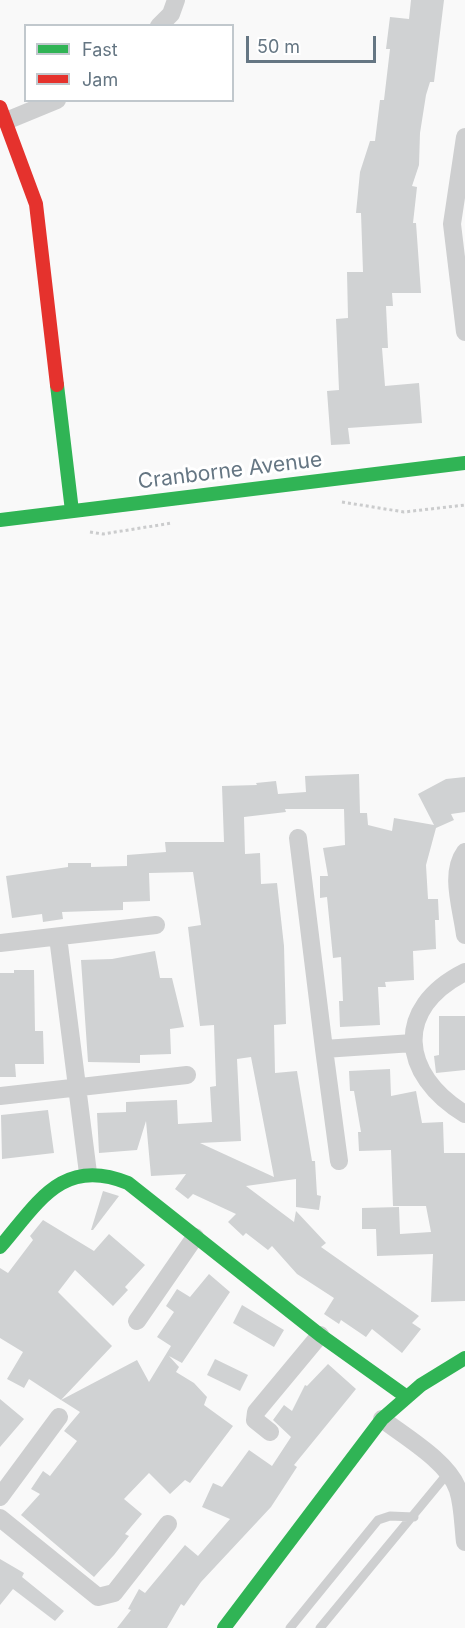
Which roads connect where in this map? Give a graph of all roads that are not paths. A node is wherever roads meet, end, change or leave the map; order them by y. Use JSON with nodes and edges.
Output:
{"nodes":[{"id":1,"x":176,"y":0,"type":"edge"},
{"id":2,"x":161,"y":24,"type":"edge"},
{"id":3,"x":49,"y":102,"type":"edge"},
{"id":4,"x":3,"y":114,"type":"edge"},
{"id":5,"x":465,"y":137,"type":"edge"},
{"id":6,"x":462,"y":290,"type":"edge"},
{"id":7,"x":465,"y":332,"type":"edge"},
{"id":8,"x":465,"y":463,"type":"edge"},
{"id":9,"x":72,"y":511,"type":"junction"},
{"id":10,"x":0,"y":520,"type":"edge"},
{"id":11,"x":298,"y":838,"type":"dead end"},
{"id":12,"x":465,"y":852,"type":"edge"},
{"id":13,"x":156,"y":925,"type":"dead end"},
{"id":14,"x":465,"y":935,"type":"edge"},
{"id":15,"x":58,"y":937,"type":"junction"},
{"id":16,"x":0,"y":943,"type":"edge"},
{"id":17,"x":465,"y":972,"type":"edge"},
{"id":18,"x":413,"y":1043,"type":"junction"},
{"id":19,"x":324,"y":1049,"type":"junction"},
{"id":20,"x":187,"y":1076,"type":"dead end"},
{"id":21,"x":77,"y":1088,"type":"junction"},
{"id":22,"x":0,"y":1096,"type":"edge"},
{"id":23,"x":465,"y":1114,"type":"edge"},
{"id":24,"x":339,"y":1161,"type":"dead end"},
{"id":25,"x":88,"y":1173,"type":"junction"},
{"id":26,"x":195,"y":1237,"type":"junction"},
{"id":27,"x":0,"y":1247,"type":"edge"},
{"id":28,"x":137,"y":1321,"type":"dead end"},
{"id":29,"x":320,"y":1335,"type":"junction"},
{"id":30,"x":465,"y":1358,"type":"edge"},
{"id":31,"x":405,"y":1395,"type":"junction"},
{"id":32,"x":59,"y":1417,"type":"dead end"},
{"id":33,"x":382,"y":1419,"type":"junction"},
{"id":34,"x":270,"y":1432,"type":"dead end"},
{"id":35,"x":448,"y":1473,"type":"junction"},
{"id":36,"x":0,"y":1497,"type":"edge"},
{"id":37,"x":414,"y":1517,"type":"junction"},
{"id":38,"x":0,"y":1518,"type":"edge"},
{"id":39,"x":168,"y":1524,"type":"dead end"},
{"id":40,"x":465,"y":1542,"type":"edge"},
{"id":41,"x":224,"y":1628,"type":"edge"},
{"id":42,"x":290,"y":1628,"type":"edge"},
{"id":43,"x":321,"y":1628,"type":"edge"}],
"edges":[{"from":1,"to":2,"type":"street"},
{"from":3,"to":4,"type":"street"},
{"from":4,"to":9,"type":"street"},
{"from":5,"to":6,"type":"street"},
{"from":6,"to":7,"type":"street"},
{"from":8,"to":9,"type":"street","name":"Cranborne Avenue"},
{"from":9,"to":10,"type":"street","name":"Cranborne Avenue"},
{"from":11,"to":19,"type":"street"},
{"from":12,"to":14,"type":"street"},
{"from":13,"to":15,"type":"street"},
{"from":15,"to":16,"type":"street"},
{"from":15,"to":21,"type":"street"},
{"from":17,"to":18,"type":"street"},
{"from":18,"to":19,"type":"street"},
{"from":18,"to":23,"type":"street"},
{"from":19,"to":24,"type":"street"},
{"from":20,"to":21,"type":"street"},
{"from":21,"to":22,"type":"street"},
{"from":21,"to":25,"type":"street"},
{"from":25,"to":26,"type":"street"},
{"from":25,"to":27,"type":"street"},
{"from":26,"to":28,"type":"street"},
{"from":26,"to":29,"type":"street"},
{"from":29,"to":31,"type":"street"},
{"from":29,"to":34,"type":"street"},
{"from":30,"to":31,"type":"street"},
{"from":31,"to":33,"type":"street"},
{"from":32,"to":36,"type":"street"},
{"from":33,"to":35,"type":"street"},
{"from":33,"to":41,"type":"street"},
{"from":35,"to":37,"type":"lane"},
{"from":35,"to":40,"type":"street"},
{"from":37,"to":42,"type":"lane"},
{"from":37,"to":43,"type":"lane"},
{"from":38,"to":39,"type":"street"}]}
